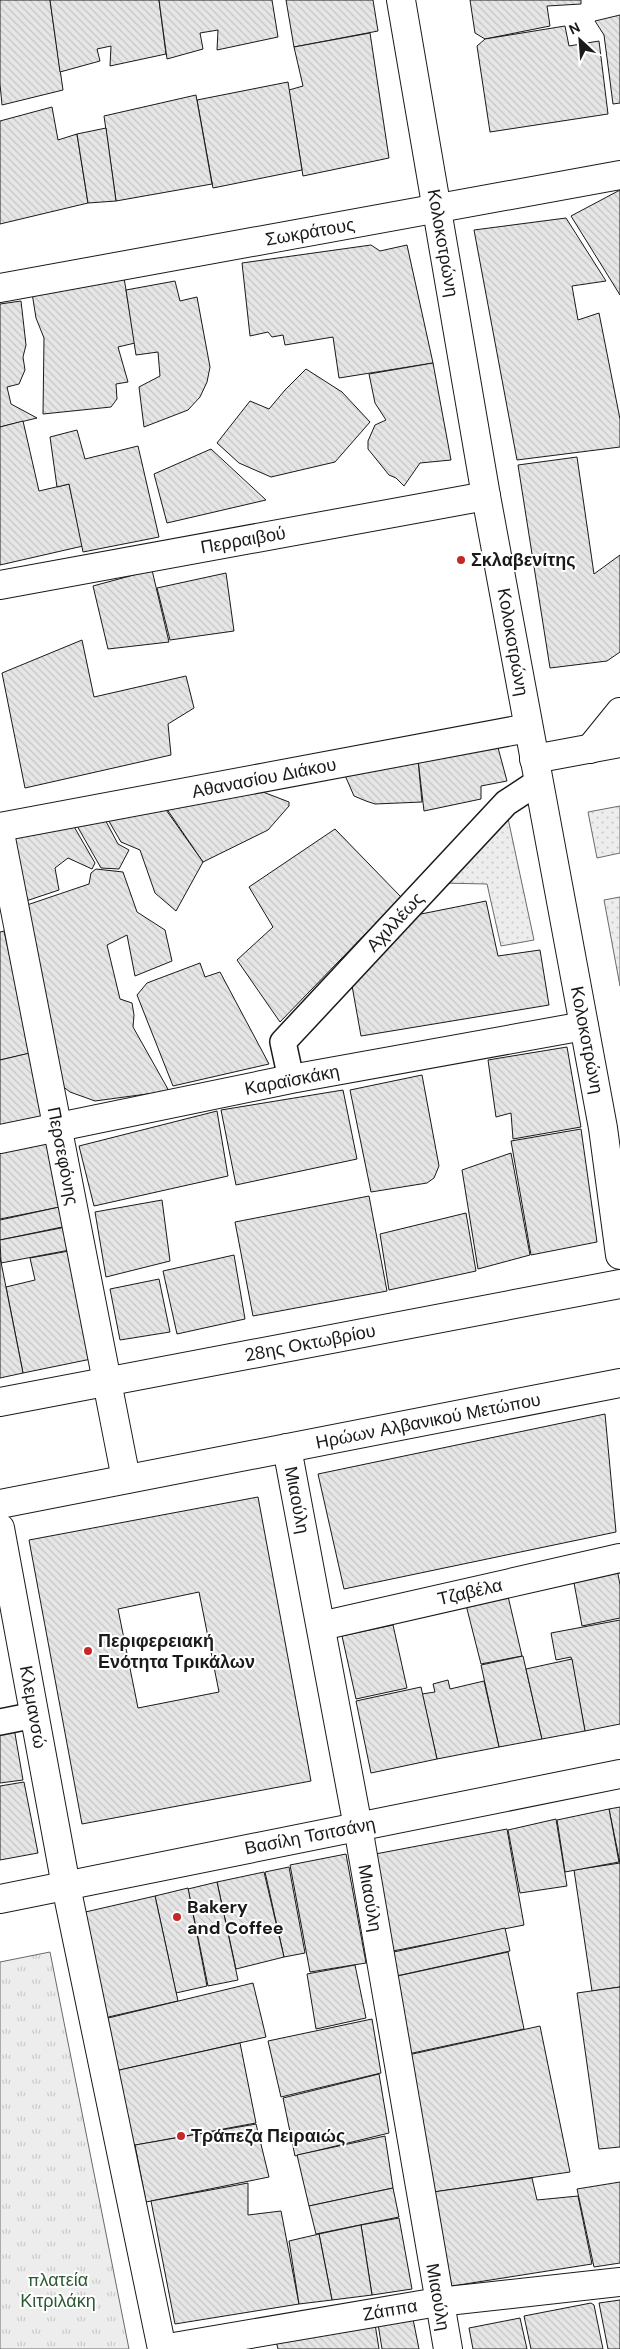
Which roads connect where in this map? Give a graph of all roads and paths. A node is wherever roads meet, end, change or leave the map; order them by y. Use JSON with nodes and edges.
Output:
{"nodes":[{"id":1,"x":401,"y":0,"type":"edge"},
{"id":2,"x":620,"y":175,"type":"edge"},
{"id":3,"x":437,"y":209,"type":"junction"},
{"id":4,"x":0,"y":288,"type":"edge"},
{"id":5,"x":486,"y":496,"type":"junction"},
{"id":6,"x":0,"y":585,"type":"edge"},
{"id":7,"x":620,"y":712,"type":"edge"},
{"id":8,"x":528,"y":728,"type":"junction"},
{"id":9,"x":620,"y":744,"type":"edge"},
{"id":10,"x":590,"y":748,"type":"junction"},
{"id":11,"x":536,"y":771,"type":"junction"},
{"id":12,"x":0,"y":827,"type":"edge"},
{"id":13,"x":0,"y":833,"type":"edge"},
{"id":14,"x":584,"y":1026,"type":"junction"},
{"id":15,"x":291,"y":1079,"type":"junction"},
{"id":16,"x":58,"y":1128,"type":"junction"},
{"id":17,"x":0,"y":1139,"type":"edge"},
{"id":18,"x":620,"y":1255,"type":"edge"},
{"id":19,"x":620,"y":1284,"type":"edge"},
{"id":20,"x":107,"y":1381,"type":"junction"},
{"id":21,"x":620,"y":1384,"type":"edge"},
{"id":22,"x":0,"y":1402,"type":"edge"},
{"id":23,"x":287,"y":1448,"type":"junction"},
{"id":24,"x":126,"y":1479,"type":"junction"},
{"id":25,"x":0,"y":1504,"type":"edge"},
{"id":26,"x":0,"y":1528,"type":"edge"},
{"id":27,"x":620,"y":1558,"type":"edge"},
{"id":28,"x":321,"y":1626,"type":"junction"},
{"id":29,"x":35,"y":1715,"type":"junction"},
{"id":30,"x":0,"y":1722,"type":"edge"},
{"id":31,"x":620,"y":1774,"type":"edge"},
{"id":32,"x":358,"y":1827,"type":"junction"},
{"id":33,"x":66,"y":1886,"type":"junction"},
{"id":34,"x":0,"y":1899,"type":"edge"},
{"id":35,"x":620,"y":2282,"type":"edge"},
{"id":36,"x":438,"y":2302,"type":"junction"},
{"id":37,"x":162,"y":2349,"type":"edge"},
{"id":38,"x":448,"y":2349,"type":"edge"}],
"edges":[{"from":1,"to":3,"type":"street","name":"Κολοκοτρώνη"},
{"from":2,"to":3,"type":"street","name":"Σωκράτους"},
{"from":3,"to":4,"type":"street","name":"Σωκράτους"},
{"from":3,"to":5,"type":"street","name":"Κολοκοτρώνη"},
{"from":5,"to":6,"type":"street","name":"Περραιβού"},
{"from":5,"to":8,"type":"street","name":"Κολοκοτρώνη"},
{"from":7,"to":10,"type":"street"},
{"from":8,"to":11,"type":"street","name":"Κολοκοτρώνη"},
{"from":8,"to":12,"type":"street","name":"Αθανασίου Διάκου"},
{"from":9,"to":10,"type":"street"},
{"from":10,"to":11,"type":"street"},
{"from":11,"to":14,"type":"street","name":"Κολοκοτρώνη"},
{"from":11,"to":15,"type":"street","name":"Αχιλλέως"},
{"from":13,"to":16,"type":"street","name":"Περσεφόνης"},
{"from":14,"to":15,"type":"street","name":"Καραϊσκάκη"},
{"from":14,"to":18,"type":"street","name":"Κολοκοτρώνη"},
{"from":15,"to":16,"type":"street","name":"Καραϊσκάκη"},
{"from":16,"to":17,"type":"street","name":"Καραϊσκάκη"},
{"from":16,"to":20,"type":"street","name":"Περσεφόνης"},
{"from":19,"to":20,"type":"street","name":"28ης Οκτωβρίου"},
{"from":20,"to":22,"type":"street","name":"28ης Οκτωβρίου"},
{"from":20,"to":24,"type":"street","name":"Περσεφόνης"},
{"from":21,"to":23,"type":"street","name":"Ηρώων Αλβανικού Μετώπου"},
{"from":23,"to":24,"type":"street","name":"Ηρώων Αλβανικού Μετώπου"},
{"from":23,"to":28,"type":"street","name":"Μιαούλη"},
{"from":24,"to":25,"type":"street","name":"Ηρώων Αλβανικού Μετώπου"},
{"from":26,"to":29,"type":"street","name":"Κλεμανσώ"},
{"from":27,"to":28,"type":"street","name":"Τζαβέλα"},
{"from":28,"to":32,"type":"street","name":"Μιαούλη"},
{"from":29,"to":30,"type":"street"},
{"from":29,"to":33,"type":"street","name":"Κλεμανσώ"},
{"from":31,"to":32,"type":"street","name":"Βασίλη Τσιτσάνη"},
{"from":32,"to":33,"type":"street","name":"Βασίλη Τσιτσάνη"},
{"from":32,"to":36,"type":"street","name":"Μιαούλη"},
{"from":33,"to":34,"type":"street","name":"Βασίλη Τσιτσάνη"},
{"from":33,"to":37,"type":"street","name":"Κλεμανσώ"},
{"from":35,"to":36,"type":"street","name":"Ζάππα"},
{"from":36,"to":37,"type":"street","name":"Ζάππα"},
{"from":36,"to":38,"type":"street","name":"Μιαούλη"}]}
